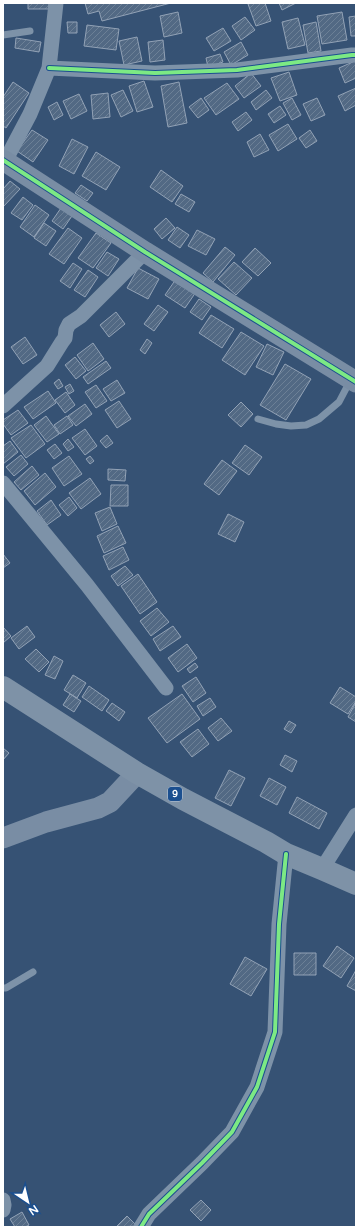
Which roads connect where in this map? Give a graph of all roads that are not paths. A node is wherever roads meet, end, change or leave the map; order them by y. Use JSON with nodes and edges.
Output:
{"nodes":[{"id":1,"x":56,"y":3,"type":"edge"},
{"id":2,"x":30,"y":31,"type":"dead end"},
{"id":3,"x":3,"y":35,"type":"edge"},
{"id":4,"x":356,"y":55,"type":"edge"},
{"id":5,"x":49,"y":68,"type":"junction"},
{"id":6,"x":4,"y":162,"type":"edge"},
{"id":7,"x":145,"y":252,"type":"junction"},
{"id":8,"x":354,"y":381,"type":"edge"},
{"id":9,"x":3,"y":406,"type":"edge"},
{"id":10,"x":258,"y":419,"type":"dead end"},
{"id":11,"x":3,"y":483,"type":"edge"},
{"id":12,"x":3,"y":688,"type":"edge"},
{"id":13,"x":166,"y":688,"type":"dead end"},
{"id":14,"x":137,"y":773,"type":"junction"},
{"id":15,"x":356,"y":815,"type":"edge"},
{"id":16,"x":3,"y":838,"type":"edge"},
{"id":17,"x":286,"y":854,"type":"junction"},
{"id":18,"x":322,"y":868,"type":"junction"},
{"id":19,"x":356,"y":884,"type":"edge"},
{"id":20,"x":34,"y":972,"type":"dead end"},
{"id":21,"x":3,"y":988,"type":"edge"},
{"id":22,"x":3,"y":1200,"type":"edge"},
{"id":23,"x":3,"y":1210,"type":"edge"},
{"id":24,"x":141,"y":1227,"type":"edge"}],
"edges":[{"from":1,"to":5,"type":"street"},
{"from":2,"to":3,"type":"lane"},
{"from":4,"to":5,"type":"street"},
{"from":5,"to":6,"type":"street"},
{"from":6,"to":7,"type":"street"},
{"from":7,"to":8,"type":"street"},
{"from":7,"to":9,"type":"street"},
{"from":8,"to":10,"type":"lane"},
{"from":11,"to":13,"type":"street"},
{"from":12,"to":14,"type":"highway","number":"9"},
{"from":14,"to":16,"type":"street"},
{"from":14,"to":17,"type":"highway","number":"9"},
{"from":15,"to":18,"type":"street"},
{"from":17,"to":18,"type":"highway","number":"9"},
{"from":17,"to":24,"type":"street"},
{"from":18,"to":19,"type":"highway","number":"9"},
{"from":20,"to":21,"type":"lane"},
{"from":22,"to":23,"type":"street"}]}
